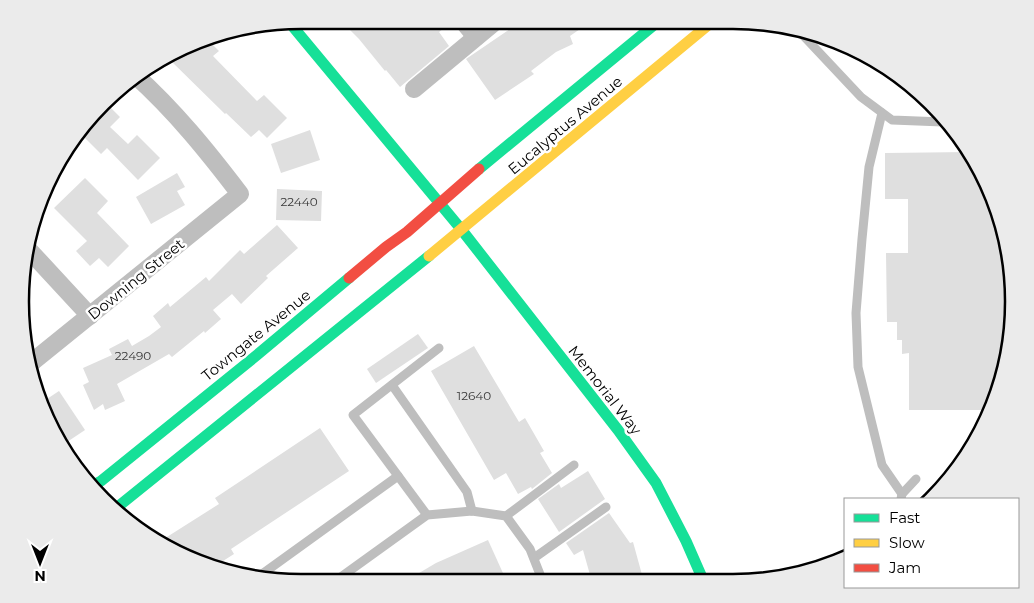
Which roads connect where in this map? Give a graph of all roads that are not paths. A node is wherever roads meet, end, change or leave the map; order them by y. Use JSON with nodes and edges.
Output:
{"nodes":[{"id":1,"x":296,"y":29,"type":"edge"},
{"id":2,"x":469,"y":29,"type":"edge"},
{"id":3,"x":486,"y":29,"type":"edge"},
{"id":4,"x":649,"y":29,"type":"edge"},
{"id":5,"x":689,"y":29,"type":"edge"},
{"id":6,"x":703,"y":29,"type":"edge"},
{"id":7,"x":476,"y":37,"type":"junction"},
{"id":8,"x":691,"y":39,"type":"junction"},
{"id":9,"x":806,"y":39,"type":"edge"},
{"id":10,"x":141,"y":81,"type":"edge"},
{"id":11,"x":414,"y":89,"type":"dead end"},
{"id":12,"x":882,"y":113,"type":"junction"},
{"id":13,"x":938,"y":122,"type":"edge"},
{"id":14,"x":439,"y":204,"type":"junction"},
{"id":15,"x":461,"y":229,"type":"junction"},
{"id":16,"x":33,"y":254,"type":"edge"},
{"id":17,"x":90,"y":316,"type":"junction"},
{"id":18,"x":439,"y":348,"type":"dead end"},
{"id":19,"x":35,"y":360,"type":"edge"},
{"id":20,"x":392,"y":385,"type":"junction"},
{"id":21,"x":574,"y":466,"type":"dead end"},
{"id":22,"x":398,"y":476,"type":"junction"},
{"id":23,"x":916,"y":479,"type":"dead end"},
{"id":24,"x":97,"y":482,"type":"edge"},
{"id":25,"x":902,"y":497,"type":"edge"},
{"id":26,"x":120,"y":505,"type":"edge"},
{"id":27,"x":606,"y":507,"type":"dead end"},
{"id":28,"x":472,"y":511,"type":"junction"},
{"id":29,"x":427,"y":516,"type":"junction"},
{"id":30,"x":506,"y":516,"type":"junction"},
{"id":31,"x":534,"y":558,"type":"junction"},
{"id":32,"x":265,"y":572,"type":"edge"},
{"id":33,"x":345,"y":574,"type":"edge"},
{"id":34,"x":541,"y":574,"type":"edge"},
{"id":35,"x":700,"y":574,"type":"edge"}],
"edges":[{"from":1,"to":14,"type":"main road"},
{"from":2,"to":7,"type":"street"},
{"from":3,"to":7,"type":"street"},
{"from":4,"to":14,"type":"main road","name":"Eucalyptus Avenue"},
{"from":5,"to":8,"type":"main road"},
{"from":6,"to":8,"type":"main road","name":"Eucalyptus Avenue"},
{"from":7,"to":11,"type":"street"},
{"from":8,"to":15,"type":"main road","name":"Eucalyptus Avenue"},
{"from":9,"to":12,"type":"lane"},
{"from":10,"to":17,"type":"street","name":"Downing Street"},
{"from":12,"to":13,"type":"lane"},
{"from":12,"to":25,"type":"lane"},
{"from":14,"to":15,"type":"main road"},
{"from":14,"to":24,"type":"main road","name":"Towngate Avenue"},
{"from":15,"to":26,"type":"main road"},
{"from":15,"to":35,"type":"main road","name":"Memorial Way"},
{"from":16,"to":17,"type":"street"},
{"from":17,"to":19,"type":"street","name":"Downing Street"},
{"from":18,"to":20,"type":"lane"},
{"from":20,"to":22,"type":"lane"},
{"from":20,"to":28,"type":"lane"},
{"from":21,"to":30,"type":"lane"},
{"from":22,"to":29,"type":"lane"},
{"from":22,"to":32,"type":"lane"},
{"from":23,"to":25,"type":"lane"},
{"from":27,"to":31,"type":"lane"},
{"from":28,"to":29,"type":"lane"},
{"from":28,"to":30,"type":"lane"},
{"from":29,"to":33,"type":"lane"},
{"from":30,"to":31,"type":"lane"},
{"from":31,"to":34,"type":"lane"}]}
